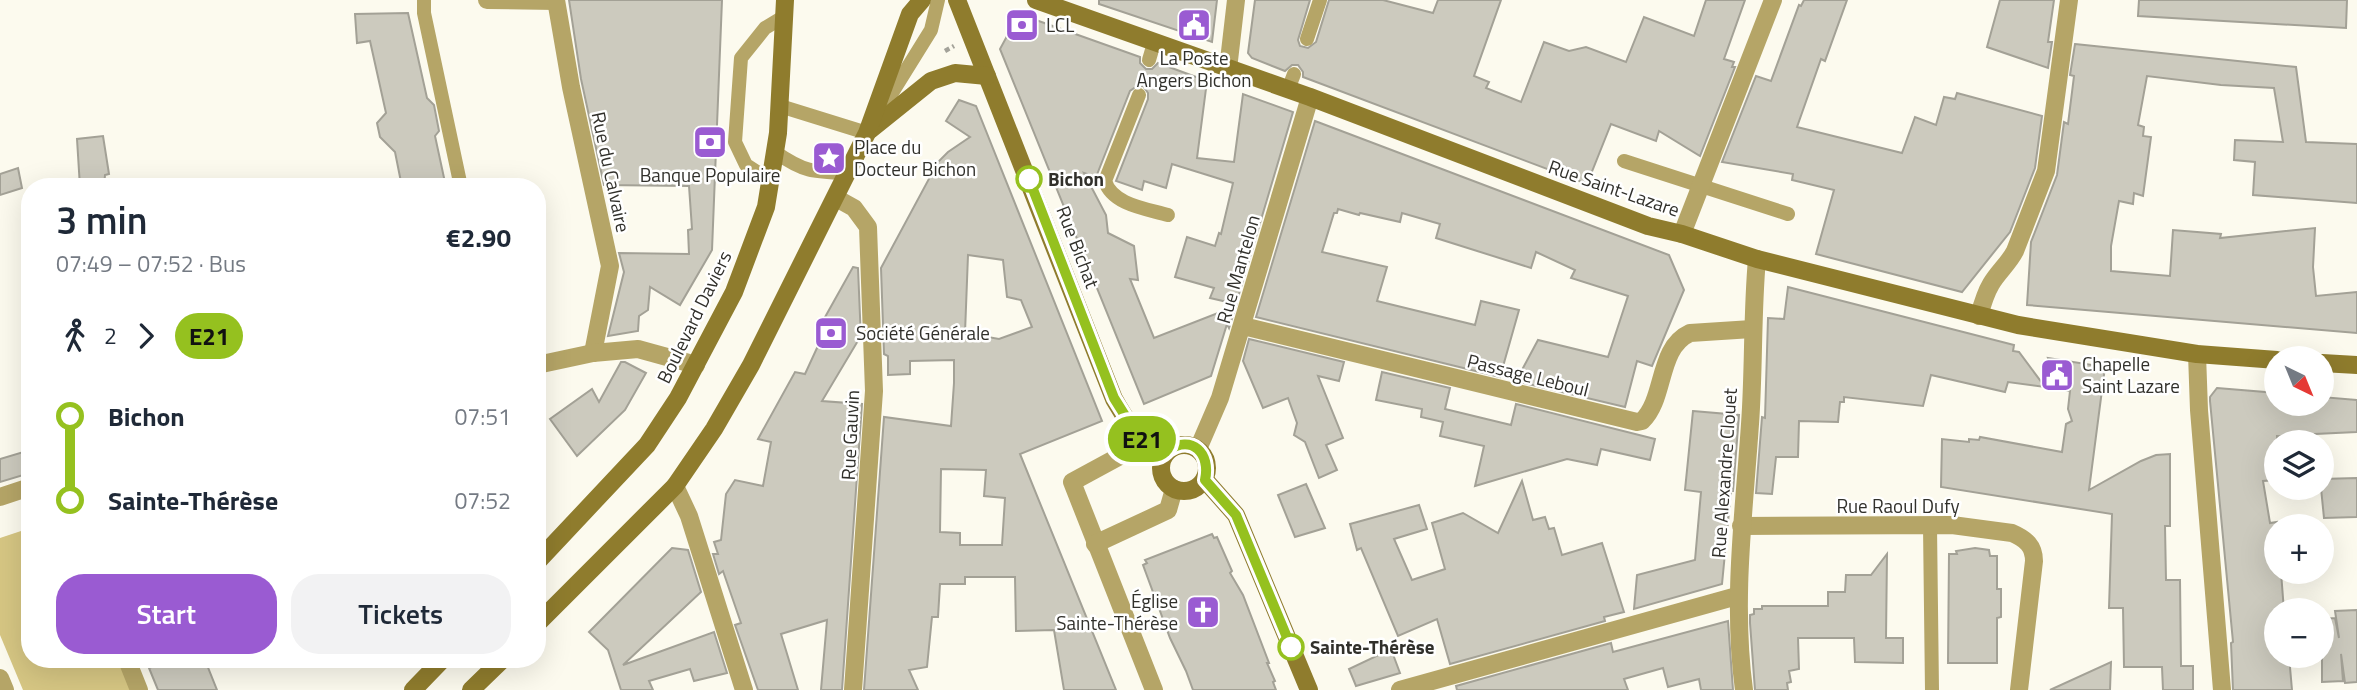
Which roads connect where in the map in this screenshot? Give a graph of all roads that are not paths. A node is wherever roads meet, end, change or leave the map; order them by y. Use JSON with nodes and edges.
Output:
{"nodes":[{"id":1,"x":424,"y":0,"type":"edge"},
{"id":2,"x":487,"y":0,"type":"edge"},
{"id":3,"x":556,"y":0,"type":"edge"},
{"id":4,"x":922,"y":0,"type":"edge"},
{"id":5,"x":938,"y":0,"type":"edge"},
{"id":6,"x":957,"y":0,"type":"edge"},
{"id":7,"x":1036,"y":0,"type":"edge"},
{"id":8,"x":1236,"y":0,"type":"edge"},
{"id":9,"x":1320,"y":0,"type":"edge"},
{"id":10,"x":1773,"y":0,"type":"edge"},
{"id":11,"x":2069,"y":0,"type":"edge"},
{"id":12,"x":785,"y":8,"type":"edge"},
{"id":13,"x":1307,"y":39,"type":"dead end"},
{"id":14,"x":1154,"y":43,"type":"junction"},
{"id":15,"x":1149,"y":60,"type":"dead end"},
{"id":16,"x":1228,"y":69,"type":"junction"},
{"id":17,"x":987,"y":76,"type":"junction"},
{"id":18,"x":1139,"y":95,"type":"dead end"},
{"id":19,"x":1310,"y":97,"type":"junction"},
{"id":20,"x":780,"y":106,"type":"junction"},
{"id":21,"x":867,"y":133,"type":"junction"},
{"id":22,"x":775,"y":152,"type":"junction"},
{"id":23,"x":1624,"y":161,"type":"dead end"},
{"id":24,"x":848,"y":173,"type":"junction"},
{"id":25,"x":459,"y":178,"type":"edge"},
{"id":26,"x":771,"y":181,"type":"junction"},
{"id":27,"x":1702,"y":185,"type":"junction"},
{"id":28,"x":836,"y":198,"type":"junction"},
{"id":29,"x":1788,"y":214,"type":"dead end"},
{"id":30,"x":1168,"y":215,"type":"dead end"},
{"id":31,"x":1682,"y":234,"type":"junction"},
{"id":32,"x":1757,"y":259,"type":"junction"},
{"id":33,"x":1979,"y":317,"type":"junction"},
{"id":34,"x":1243,"y":326,"type":"junction"},
{"id":35,"x":1752,"y":329,"type":"junction"},
{"id":36,"x":593,"y":353,"type":"junction"},
{"id":37,"x":2197,"y":354,"type":"junction"},
{"id":38,"x":2264,"y":359,"type":"edge"},
{"id":39,"x":546,"y":363,"type":"edge"},
{"id":40,"x":2334,"y":364,"type":"edge"},
{"id":41,"x":696,"y":365,"type":"junction"},
{"id":42,"x":2357,"y":365,"type":"edge"},
{"id":43,"x":1160,"y":449,"type":"junction"},
{"id":44,"x":1198,"y":449,"type":"junction"},
{"id":45,"x":1205,"y":480,"type":"junction"},
{"id":46,"x":675,"y":486,"type":"junction"},
{"id":47,"x":1174,"y":489,"type":"junction"},
{"id":48,"x":21,"y":490,"type":"edge"},
{"id":49,"x":0,"y":497,"type":"edge"},
{"id":50,"x":1741,"y":526,"type":"junction"},
{"id":51,"x":1930,"y":526,"type":"junction"},
{"id":52,"x":1095,"y":544,"type":"junction"},
{"id":53,"x":546,"y":553,"type":"edge"},
{"id":54,"x":1737,"y":596,"type":"junction"},
{"id":55,"x":546,"y":615,"type":"edge"},
{"id":56,"x":130,"y":668,"type":"edge"},
{"id":57,"x":434,"y":668,"type":"edge"},
{"id":58,"x":494,"y":668,"type":"edge"},
{"id":59,"x":0,"y":678,"type":"edge"},
{"id":60,"x":5,"y":690,"type":"edge"},
{"id":61,"x":139,"y":690,"type":"edge"},
{"id":62,"x":413,"y":690,"type":"edge"},
{"id":63,"x":471,"y":690,"type":"edge"},
{"id":64,"x":744,"y":690,"type":"edge"},
{"id":65,"x":853,"y":690,"type":"edge"},
{"id":66,"x":1154,"y":690,"type":"edge"},
{"id":67,"x":1309,"y":690,"type":"edge"},
{"id":68,"x":1400,"y":690,"type":"edge"},
{"id":69,"x":1744,"y":690,"type":"edge"},
{"id":70,"x":1932,"y":690,"type":"edge"},
{"id":71,"x":2019,"y":690,"type":"edge"},
{"id":72,"x":2222,"y":690,"type":"edge"}],
"edges":[{"from":1,"to":25,"type":"lane"},
{"from":2,"to":3,"type":"street"},
{"from":3,"to":36,"type":"street","name":"Rue du Calvaire"},
{"from":4,"to":21,"type":"main road"},
{"from":5,"to":21,"type":"lane"},
{"from":6,"to":17,"type":"main road","name":"Rue Bichat"},
{"from":7,"to":14,"type":"main road","name":"Rue Saint-Lazare"},
{"from":8,"to":16,"type":"street"},
{"from":9,"to":13,"type":"lane"},
{"from":10,"to":27,"type":"street"},
{"from":11,"to":33,"type":"street"},
{"from":12,"to":20,"type":"main road","name":"Boulevard Daviers"},
{"from":12,"to":26,"type":"lane"},
{"from":14,"to":15,"type":"lane"},
{"from":14,"to":16,"type":"main road","name":"Rue Saint-Lazare"},
{"from":16,"to":19,"type":"main road","name":"Rue Saint-Lazare"},
{"from":17,"to":21,"type":"main road"},
{"from":17,"to":43,"type":"main road","name":"Rue Bichat"},
{"from":18,"to":30,"type":"lane"},
{"from":19,"to":31,"type":"main road","name":"Rue Saint-Lazare"},
{"from":19,"to":34,"type":"street","name":"Rue Mantelon"},
{"from":20,"to":21,"type":"lane"},
{"from":20,"to":22,"type":"main road","name":"Boulevard Daviers"},
{"from":21,"to":24,"type":"main road"},
{"from":22,"to":24,"type":"lane"},
{"from":22,"to":26,"type":"main road","name":"Boulevard Daviers"},
{"from":23,"to":27,"type":"lane"},
{"from":24,"to":28,"type":"main road"},
{"from":26,"to":41,"type":"main road","name":"Boulevard Daviers"},
{"from":27,"to":29,"type":"lane"},
{"from":27,"to":31,"type":"street"},
{"from":28,"to":46,"type":"main road"},
{"from":28,"to":65,"type":"street","name":"Rue Gauvin"},
{"from":31,"to":32,"type":"main road","name":"Rue Saint-Lazare"},
{"from":32,"to":33,"type":"main road","name":"Rue Saint-Lazare"},
{"from":32,"to":35,"type":"street","name":"Rue Alexandre Clouet"},
{"from":33,"to":37,"type":"main road","name":"Rue Saint-Lazare"},
{"from":34,"to":35,"type":"street","name":"Passage Leboul"},
{"from":34,"to":44,"type":"street","name":"Rue Mantelon"},
{"from":35,"to":50,"type":"street","name":"Rue Alexandre Clouet"},
{"from":36,"to":39,"type":"street"},
{"from":36,"to":41,"type":"street"},
{"from":37,"to":38,"type":"main road","name":"Rue Saint-Lazare"},
{"from":37,"to":72,"type":"street"},
{"from":40,"to":42,"type":"main road"},
{"from":41,"to":53,"type":"main road","name":"Boulevard Daviers"},
{"from":43,"to":44,"type":"main road"},
{"from":43,"to":47,"type":"main road"},
{"from":43,"to":52,"type":"street"},
{"from":44,"to":45,"type":"main road"},
{"from":45,"to":47,"type":"main road"},
{"from":45,"to":67,"type":"main road"},
{"from":46,"to":55,"type":"main road"},
{"from":46,"to":64,"type":"street"},
{"from":47,"to":52,"type":"street"},
{"from":48,"to":49,"type":"street"},
{"from":50,"to":51,"type":"street","name":"Rue Raoul Dufy"},
{"from":50,"to":54,"type":"street","name":"Rue Alexandre Clouet"},
{"from":51,"to":70,"type":"lane"},
{"from":51,"to":71,"type":"street","name":"Rue Raoul Dufy"},
{"from":52,"to":66,"type":"street"},
{"from":54,"to":68,"type":"street"},
{"from":54,"to":69,"type":"street","name":"Rue Alexandre Clouet"},
{"from":56,"to":61,"type":"street"},
{"from":57,"to":62,"type":"main road"},
{"from":58,"to":63,"type":"main road"},
{"from":59,"to":60,"type":"street"}]}
